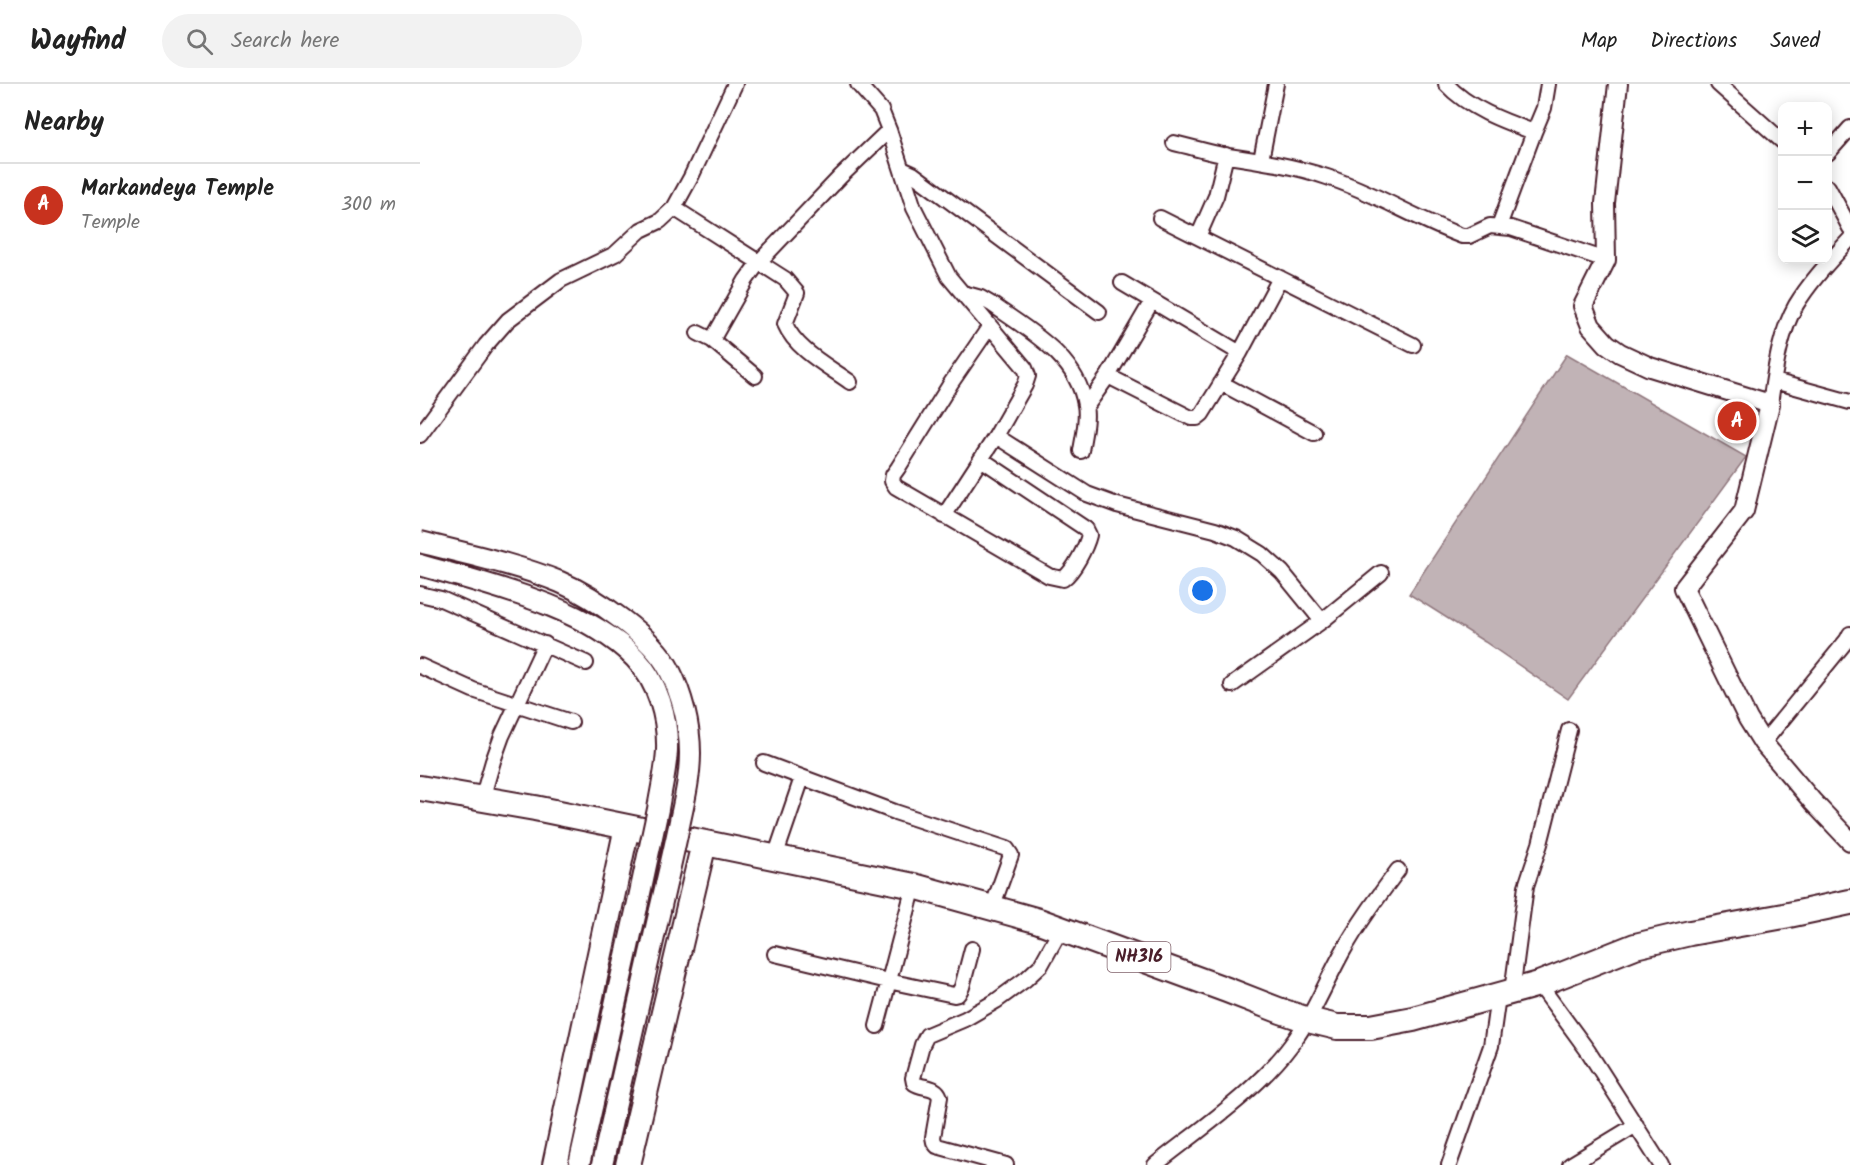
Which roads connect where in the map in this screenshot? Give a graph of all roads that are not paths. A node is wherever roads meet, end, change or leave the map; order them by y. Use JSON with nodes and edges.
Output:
{"nodes":[{"id":1,"x":735,"y":84,"type":"edge"},
{"id":2,"x":858,"y":84,"type":"edge"},
{"id":3,"x":1276,"y":84,"type":"edge"},
{"id":4,"x":1446,"y":84,"type":"edge"},
{"id":5,"x":1548,"y":84,"type":"edge"},
{"id":6,"x":1618,"y":84,"type":"edge"},
{"id":7,"x":1718,"y":84,"type":"edge"},
{"id":8,"x":1850,"y":128,"type":"edge"},
{"id":9,"x":889,"y":130,"type":"junction"},
{"id":10,"x":1534,"y":132,"type":"junction"},
{"id":11,"x":1778,"y":137,"type":"edge"},
{"id":12,"x":1174,"y":143,"type":"dead end"},
{"id":13,"x":1832,"y":148,"type":"edge"},
{"id":14,"x":1226,"y":155,"type":"junction"},
{"id":15,"x":1261,"y":160,"type":"junction"},
{"id":16,"x":902,"y":169,"type":"junction"},
{"id":17,"x":1832,"y":196,"type":"edge"},
{"id":18,"x":674,"y":208,"type":"junction"},
{"id":19,"x":1160,"y":218,"type":"dead end"},
{"id":20,"x":1499,"y":226,"type":"junction"},
{"id":21,"x":1850,"y":228,"type":"edge"},
{"id":22,"x":1198,"y":237,"type":"junction"},
{"id":23,"x":1850,"y":239,"type":"edge"},
{"id":24,"x":1606,"y":260,"type":"junction"},
{"id":25,"x":759,"y":262,"type":"junction"},
{"id":26,"x":1280,"y":278,"type":"junction"},
{"id":27,"x":1122,"y":284,"type":"dead end"},
{"id":28,"x":963,"y":293,"type":"junction"},
{"id":29,"x":1152,"y":301,"type":"junction"},
{"id":30,"x":1099,"y":312,"type":"dead end"},
{"id":31,"x":990,"y":326,"type":"junction"},
{"id":32,"x":698,"y":333,"type":"dead end"},
{"id":33,"x":712,"y":340,"type":"junction"},
{"id":34,"x":1413,"y":345,"type":"dead end"},
{"id":35,"x":1240,"y":353,"type":"junction"},
{"id":36,"x":755,"y":376,"type":"dead end"},
{"id":37,"x":1108,"y":376,"type":"junction"},
{"id":38,"x":1774,"y":381,"type":"junction"},
{"id":39,"x":850,"y":382,"type":"dead end"},
{"id":40,"x":1221,"y":383,"type":"junction"},
{"id":41,"x":1850,"y":402,"type":"edge"},
{"id":42,"x":1770,"y":404,"type":"junction"},
{"id":43,"x":1086,"y":407,"type":"junction"},
{"id":44,"x":1314,"y":433,"type":"dead end"},
{"id":45,"x":420,"y":435,"type":"edge"},
{"id":46,"x":996,"y":436,"type":"junction"},
{"id":47,"x":1081,"y":452,"type":"dead end"},
{"id":48,"x":981,"y":459,"type":"junction"},
{"id":49,"x":944,"y":516,"type":"junction"},
{"id":50,"x":420,"y":542,"type":"edge"},
{"id":51,"x":420,"y":565,"type":"edge"},
{"id":52,"x":1381,"y":573,"type":"dead end"},
{"id":53,"x":420,"y":594,"type":"edge"},
{"id":54,"x":1322,"y":621,"type":"junction"},
{"id":55,"x":1850,"y":634,"type":"edge"},
{"id":56,"x":545,"y":644,"type":"junction"},
{"id":57,"x":586,"y":663,"type":"dead end"},
{"id":58,"x":420,"y":666,"type":"edge"},
{"id":59,"x":1232,"y":686,"type":"dead end"},
{"id":60,"x":516,"y":704,"type":"junction"},
{"id":61,"x":571,"y":722,"type":"dead end"},
{"id":62,"x":1569,"y":730,"type":"dead end"},
{"id":63,"x":1763,"y":743,"type":"junction"},
{"id":64,"x":764,"y":763,"type":"dead end"},
{"id":65,"x":802,"y":778,"type":"junction"},
{"id":66,"x":420,"y":788,"type":"edge"},
{"id":67,"x":482,"y":799,"type":"junction"},
{"id":68,"x":627,"y":827,"type":"junction"},
{"id":69,"x":1850,"y":841,"type":"edge"},
{"id":70,"x":705,"y":843,"type":"junction"},
{"id":71,"x":775,"y":857,"type":"junction"},
{"id":72,"x":1398,"y":870,"type":"dead end"},
{"id":73,"x":914,"y":886,"type":"junction"},
{"id":74,"x":1850,"y":902,"type":"edge"},
{"id":75,"x":992,"y":908,"type":"junction"},
{"id":76,"x":1061,"y":929,"type":"junction"},
{"id":77,"x":972,"y":949,"type":"dead end"},
{"id":78,"x":775,"y":954,"type":"dead end"},
{"id":79,"x":888,"y":981,"type":"junction"},
{"id":80,"x":1539,"y":984,"type":"junction"},
{"id":81,"x":1505,"y":994,"type":"junction"},
{"id":82,"x":1308,"y":1020,"type":"junction"},
{"id":83,"x":877,"y":1026,"type":"dead end"},
{"id":84,"x":1636,"y":1125,"type":"junction"},
{"id":85,"x":555,"y":1165,"type":"edge"},
{"id":86,"x":579,"y":1165,"type":"edge"},
{"id":87,"x":602,"y":1165,"type":"edge"},
{"id":88,"x":628,"y":1165,"type":"edge"},
{"id":89,"x":1006,"y":1165,"type":"edge"},
{"id":90,"x":1155,"y":1165,"type":"edge"},
{"id":91,"x":1449,"y":1165,"type":"edge"},
{"id":92,"x":1570,"y":1165,"type":"edge"},
{"id":93,"x":1661,"y":1165,"type":"edge"}],
"edges":[{"from":1,"to":18,"type":"street"},
{"from":2,"to":9,"type":"street"},
{"from":3,"to":15,"type":"street"},
{"from":4,"to":10,"type":"street"},
{"from":5,"to":10,"type":"street"},
{"from":6,"to":24,"type":"street"},
{"from":7,"to":11,"type":"street"},
{"from":8,"to":13,"type":"street"},
{"from":9,"to":16,"type":"street"},
{"from":9,"to":25,"type":"street"},
{"from":10,"to":20,"type":"street"},
{"from":12,"to":14,"type":"street"},
{"from":14,"to":15,"type":"street"},
{"from":14,"to":22,"type":"street"},
{"from":15,"to":20,"type":"street"},
{"from":16,"to":28,"type":"street"},
{"from":16,"to":30,"type":"street"},
{"from":17,"to":21,"type":"street"},
{"from":18,"to":25,"type":"street"},
{"from":18,"to":45,"type":"street"},
{"from":19,"to":22,"type":"street"},
{"from":20,"to":24,"type":"street"},
{"from":22,"to":26,"type":"street"},
{"from":23,"to":38,"type":"street"},
{"from":24,"to":42,"type":"street"},
{"from":25,"to":33,"type":"street"},
{"from":25,"to":39,"type":"street"},
{"from":26,"to":34,"type":"street"},
{"from":26,"to":35,"type":"street"},
{"from":27,"to":29,"type":"street"},
{"from":28,"to":31,"type":"street"},
{"from":28,"to":43,"type":"street"},
{"from":29,"to":35,"type":"street"},
{"from":29,"to":37,"type":"street"},
{"from":31,"to":46,"type":"street"},
{"from":31,"to":49,"type":"street"},
{"from":32,"to":33,"type":"street"},
{"from":33,"to":36,"type":"street"},
{"from":35,"to":40,"type":"street"},
{"from":37,"to":40,"type":"street"},
{"from":37,"to":43,"type":"street"},
{"from":38,"to":41,"type":"street"},
{"from":38,"to":42,"type":"street"},
{"from":40,"to":44,"type":"street"},
{"from":42,"to":63,"type":"street"},
{"from":43,"to":47,"type":"street"},
{"from":46,"to":48,"type":"street"},
{"from":46,"to":54,"type":"street"},
{"from":48,"to":49,"type":"street"},
{"from":48,"to":49,"type":"street"},
{"from":50,"to":87,"type":"main road","bridge":true},
{"from":51,"to":86,"type":"main road","bridge":true},
{"from":52,"to":54,"type":"street"},
{"from":53,"to":56,"type":"street"},
{"from":54,"to":59,"type":"street"},
{"from":55,"to":63,"type":"street"},
{"from":56,"to":57,"type":"street"},
{"from":56,"to":60,"type":"street"},
{"from":58,"to":60,"type":"street"},
{"from":60,"to":61,"type":"street"},
{"from":60,"to":67,"type":"street"},
{"from":62,"to":81,"type":"street"},
{"from":63,"to":69,"type":"street"},
{"from":64,"to":65,"type":"street"},
{"from":65,"to":71,"type":"street"},
{"from":65,"to":75,"type":"street"},
{"from":66,"to":67,"type":"highway","number":"NH316"},
{"from":67,"to":68,"type":"highway","number":"NH316"},
{"from":68,"to":70,"type":"highway","number":"NH316"},
{"from":68,"to":85,"type":"highway"},
{"from":70,"to":71,"type":"highway","number":"NH316"},
{"from":70,"to":88,"type":"highway"},
{"from":71,"to":73,"type":"highway","number":"NH316"},
{"from":72,"to":82,"type":"street"},
{"from":73,"to":75,"type":"highway","number":"NH316"},
{"from":73,"to":79,"type":"street"},
{"from":74,"to":80,"type":"highway","number":"NH316"},
{"from":75,"to":76,"type":"highway","number":"NH316"},
{"from":76,"to":82,"type":"highway","number":"NH316"},
{"from":76,"to":89,"type":"street"},
{"from":77,"to":79,"type":"street"},
{"from":78,"to":79,"type":"street"},
{"from":79,"to":83,"type":"street"},
{"from":80,"to":81,"type":"highway","number":"NH316"},
{"from":80,"to":84,"type":"street"},
{"from":81,"to":82,"type":"highway","number":"NH316"},
{"from":81,"to":91,"type":"street"},
{"from":82,"to":90,"type":"street"},
{"from":84,"to":92,"type":"street"},
{"from":84,"to":93,"type":"street"}]}
